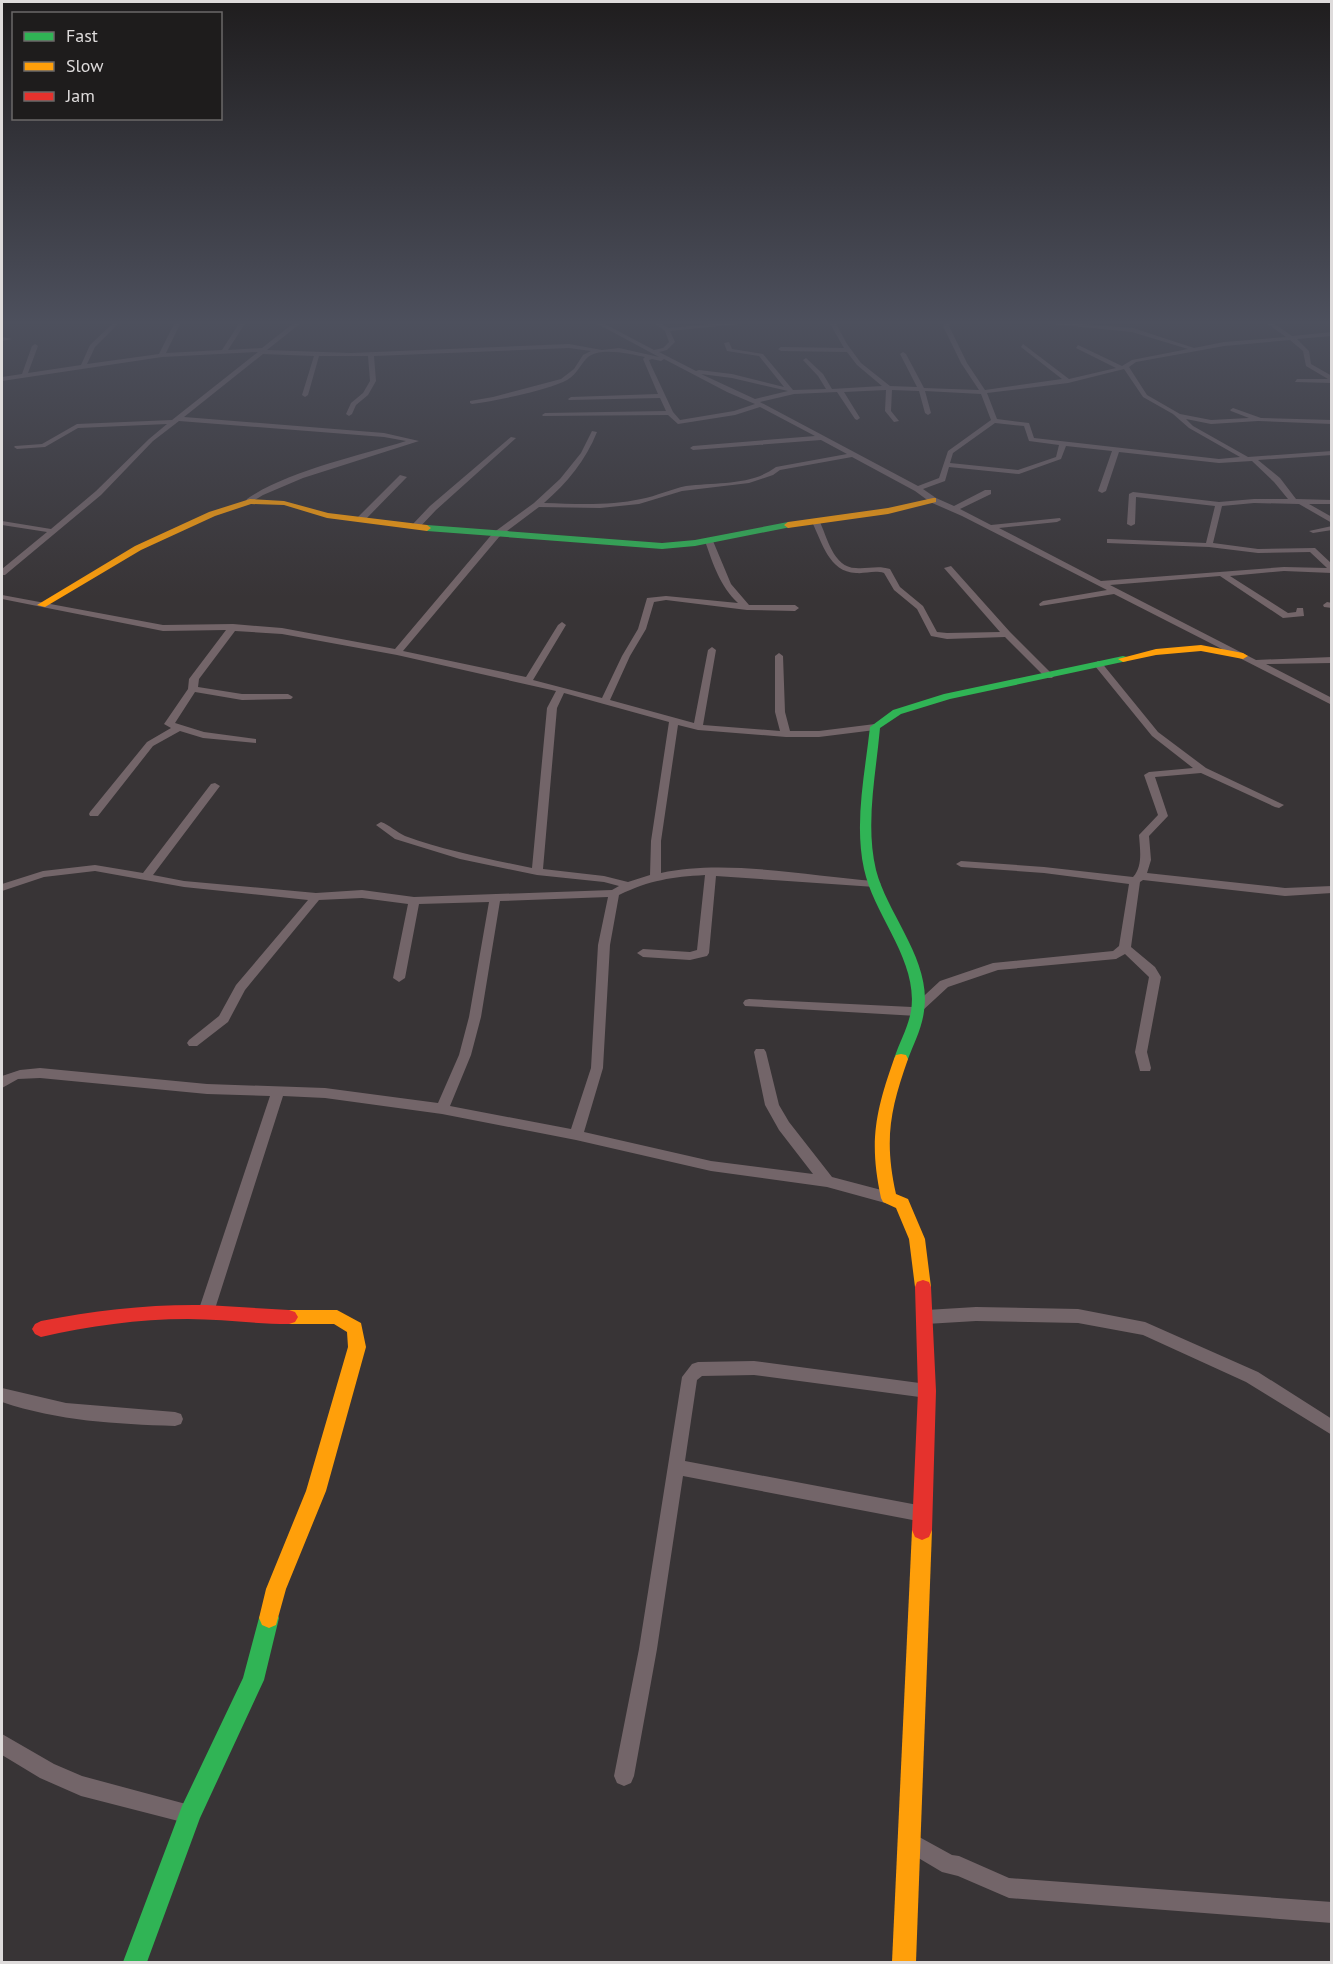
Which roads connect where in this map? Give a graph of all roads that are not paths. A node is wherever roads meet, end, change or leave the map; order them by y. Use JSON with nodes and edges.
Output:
{"nodes":[{"id":1,"x":670,"y":413,"type":"edge"},
{"id":2,"x":185,"y":414,"type":"edge"},
{"id":3,"x":629,"y":414,"type":"edge"},
{"id":4,"x":731,"y":414,"type":"edge"},
{"id":5,"x":776,"y":414,"type":"edge"},
{"id":6,"x":854,"y":414,"type":"edge"},
{"id":7,"x":890,"y":414,"type":"edge"},
{"id":8,"x":991,"y":414,"type":"edge"},
{"id":9,"x":1173,"y":414,"type":"edge"},
{"id":10,"x":1241,"y":414,"type":"edge"},
{"id":11,"x":545,"y":415,"type":"dead end"},
{"id":12,"x":1179,"y":417,"type":"junction"},
{"id":13,"x":857,"y":418,"type":"dead end"},
{"id":14,"x":1260,"y":420,"type":"junction"},
{"id":15,"x":177,"y":421,"type":"junction"},
{"id":16,"x":896,"y":421,"type":"dead end"},
{"id":17,"x":994,"y":421,"type":"junction"},
{"id":18,"x":1332,"y":422,"type":"edge"},
{"id":19,"x":594,"y":432,"type":"dead end"},
{"id":20,"x":513,"y":438,"type":"dead end"},
{"id":21,"x":821,"y":438,"type":"junction"},
{"id":22,"x":1063,"y":444,"type":"junction"},
{"id":23,"x":17,"y":447,"type":"dead end"},
{"id":24,"x":693,"y":448,"type":"dead end"},
{"id":25,"x":1116,"y":450,"type":"junction"},
{"id":26,"x":1332,"y":453,"type":"edge"},
{"id":27,"x":850,"y":455,"type":"junction"},
{"id":28,"x":1251,"y":460,"type":"junction"},
{"id":29,"x":946,"y":465,"type":"junction"},
{"id":30,"x":404,"y":477,"type":"dead end"},
{"id":31,"x":918,"y":489,"type":"junction"},
{"id":32,"x":1102,"y":491,"type":"dead end"},
{"id":33,"x":988,"y":492,"type":"dead end"},
{"id":34,"x":933,"y":500,"type":"junction"},
{"id":35,"x":250,"y":501,"type":"junction"},
{"id":36,"x":1297,"y":502,"type":"junction"},
{"id":37,"x":1332,"y":502,"type":"edge"},
{"id":38,"x":1220,"y":504,"type":"junction"},
{"id":39,"x":537,"y":505,"type":"junction"},
{"id":40,"x":954,"y":509,"type":"junction"},
{"id":41,"x":361,"y":519,"type":"junction"},
{"id":42,"x":1057,"y":520,"type":"dead end"},
{"id":43,"x":1332,"y":521,"type":"edge"},
{"id":44,"x":816,"y":522,"type":"junction"},
{"id":45,"x":2,"y":523,"type":"edge"},
{"id":46,"x":1131,"y":524,"type":"dead end"},
{"id":47,"x":415,"y":527,"type":"junction"},
{"id":48,"x":990,"y":527,"type":"junction"},
{"id":49,"x":1332,"y":528,"type":"edge"},
{"id":50,"x":52,"y":531,"type":"junction"},
{"id":51,"x":1313,"y":531,"type":"dead end"},
{"id":52,"x":496,"y":535,"type":"junction"},
{"id":53,"x":709,"y":541,"type":"junction"},
{"id":54,"x":1110,"y":541,"type":"dead end"},
{"id":55,"x":1209,"y":545,"type":"junction"},
{"id":56,"x":948,"y":568,"type":"dead end"},
{"id":57,"x":1332,"y":570,"type":"edge"},
{"id":58,"x":2,"y":573,"type":"edge"},
{"id":59,"x":1222,"y":573,"type":"junction"},
{"id":60,"x":1102,"y":583,"type":"junction"},
{"id":61,"x":1116,"y":591,"type":"junction"},
{"id":62,"x":2,"y":597,"type":"edge"},
{"id":63,"x":1043,"y":604,"type":"dead end"},
{"id":64,"x":42,"y":605,"type":"junction"},
{"id":65,"x":747,"y":608,"type":"junction"},
{"id":66,"x":795,"y":608,"type":"dead end"},
{"id":67,"x":1300,"y":610,"type":"dead end"},
{"id":68,"x":562,"y":625,"type":"dead end"},
{"id":69,"x":233,"y":627,"type":"junction"},
{"id":70,"x":1007,"y":634,"type":"junction"},
{"id":71,"x":712,"y":650,"type":"dead end"},
{"id":72,"x":397,"y":652,"type":"junction"},
{"id":73,"x":779,"y":656,"type":"dead end"},
{"id":74,"x":1248,"y":659,"type":"junction"},
{"id":75,"x":1332,"y":660,"type":"edge"},
{"id":76,"x":1098,"y":664,"type":"junction"},
{"id":77,"x":1049,"y":676,"type":"junction"},
{"id":78,"x":528,"y":681,"type":"junction"},
{"id":79,"x":193,"y":689,"type":"junction"},
{"id":80,"x":561,"y":690,"type":"junction"},
{"id":81,"x":288,"y":698,"type":"dead end"},
{"id":82,"x":606,"y":700,"type":"junction"},
{"id":83,"x":1332,"y":702,"type":"edge"},
{"id":84,"x":674,"y":722,"type":"junction"},
{"id":85,"x":699,"y":727,"type":"junction"},
{"id":86,"x":875,"y":727,"type":"junction"},
{"id":87,"x":177,"y":728,"type":"junction"},
{"id":88,"x":845,"y":730,"type":"junction"},
{"id":89,"x":786,"y":734,"type":"junction"},
{"id":90,"x":254,"y":741,"type":"dead end"},
{"id":91,"x":874,"y":742,"type":"junction"},
{"id":92,"x":1202,"y":770,"type":"junction"},
{"id":93,"x":215,"y":786,"type":"dead end"},
{"id":94,"x":1280,"y":805,"type":"dead end"},
{"id":95,"x":94,"y":814,"type":"dead end"},
{"id":96,"x":381,"y":825,"type":"dead end"},
{"id":97,"x":961,"y":864,"type":"dead end"},
{"id":98,"x":537,"y":872,"type":"junction"},
{"id":99,"x":711,"y":873,"type":"junction"},
{"id":100,"x":655,"y":876,"type":"junction"},
{"id":101,"x":146,"y":877,"type":"junction"},
{"id":102,"x":1138,"y":878,"type":"junction"},
{"id":103,"x":874,"y":884,"type":"junction"},
{"id":104,"x":626,"y":885,"type":"junction"},
{"id":105,"x":2,"y":888,"type":"edge"},
{"id":106,"x":1332,"y":889,"type":"edge"},
{"id":107,"x":614,"y":893,"type":"junction"},
{"id":108,"x":316,"y":897,"type":"junction"},
{"id":109,"x":495,"y":897,"type":"junction"},
{"id":110,"x":414,"y":902,"type":"junction"},
{"id":111,"x":1125,"y":948,"type":"junction"},
{"id":112,"x":643,"y":953,"type":"dead end"},
{"id":113,"x":399,"y":978,"type":"dead end"},
{"id":114,"x":749,"y":1003,"type":"dead end"},
{"id":115,"x":917,"y":1010,"type":"junction"},
{"id":116,"x":193,"y":1043,"type":"dead end"},
{"id":117,"x":760,"y":1052,"type":"dead end"},
{"id":118,"x":1145,"y":1068,"type":"dead end"},
{"id":119,"x":2,"y":1083,"type":"edge"},
{"id":120,"x":278,"y":1090,"type":"junction"},
{"id":121,"x":442,"y":1109,"type":"junction"},
{"id":122,"x":576,"y":1135,"type":"junction"},
{"id":123,"x":827,"y":1181,"type":"junction"},
{"id":124,"x":889,"y":1198,"type":"junction"},
{"id":125,"x":206,"y":1312,"type":"junction"},
{"id":126,"x":926,"y":1317,"type":"junction"},
{"id":127,"x":41,"y":1329,"type":"dead end"},
{"id":128,"x":927,"y":1391,"type":"junction"},
{"id":129,"x":2,"y":1395,"type":"edge"},
{"id":130,"x":175,"y":1419,"type":"dead end"},
{"id":131,"x":1332,"y":1428,"type":"edge"},
{"id":132,"x":676,"y":1467,"type":"junction"},
{"id":133,"x":923,"y":1514,"type":"junction"},
{"id":134,"x":2,"y":1744,"type":"edge"},
{"id":135,"x":624,"y":1776,"type":"dead end"},
{"id":136,"x":190,"y":1814,"type":"junction"},
{"id":137,"x":911,"y":1842,"type":"junction"},
{"id":138,"x":1332,"y":1913,"type":"edge"},
{"id":139,"x":135,"y":1962,"type":"edge"},
{"id":140,"x":904,"y":1962,"type":"edge"}],
"edges":[{"from":1,"to":4,"type":"street"},
{"from":2,"to":15,"type":"street"},
{"from":3,"to":11,"type":"street"},
{"from":5,"to":21,"type":"street"},
{"from":6,"to":13,"type":"street"},
{"from":7,"to":16,"type":"street"},
{"from":8,"to":17,"type":"street"},
{"from":9,"to":12,"type":"street"},
{"from":10,"to":14,"type":"street"},
{"from":12,"to":14,"type":"street"},
{"from":12,"to":28,"type":"street"},
{"from":14,"to":18,"type":"street"},
{"from":15,"to":23,"type":"street"},
{"from":15,"to":35,"type":"street"},
{"from":15,"to":50,"type":"street"},
{"from":17,"to":22,"type":"street"},
{"from":17,"to":29,"type":"street"},
{"from":19,"to":39,"type":"street"},
{"from":20,"to":47,"type":"street"},
{"from":21,"to":24,"type":"street"},
{"from":21,"to":27,"type":"street"},
{"from":22,"to":25,"type":"street"},
{"from":22,"to":29,"type":"street"},
{"from":25,"to":28,"type":"street"},
{"from":25,"to":32,"type":"street"},
{"from":26,"to":28,"type":"street"},
{"from":27,"to":31,"type":"street"},
{"from":27,"to":39,"type":"street"},
{"from":28,"to":36,"type":"street"},
{"from":29,"to":31,"type":"street"},
{"from":30,"to":41,"type":"street"},
{"from":31,"to":34,"type":"street"},
{"from":33,"to":40,"type":"street"},
{"from":34,"to":40,"type":"street"},
{"from":34,"to":44,"type":"street"},
{"from":35,"to":41,"type":"street"},
{"from":35,"to":64,"type":"street"},
{"from":36,"to":37,"type":"street"},
{"from":36,"to":38,"type":"street"},
{"from":36,"to":43,"type":"street"},
{"from":38,"to":46,"type":"street"},
{"from":38,"to":55,"type":"street"},
{"from":39,"to":52,"type":"street"},
{"from":40,"to":48,"type":"street"},
{"from":41,"to":47,"type":"street"},
{"from":42,"to":48,"type":"street"},
{"from":44,"to":53,"type":"street"},
{"from":44,"to":70,"type":"street"},
{"from":45,"to":50,"type":"street"},
{"from":47,"to":52,"type":"street"},
{"from":48,"to":60,"type":"street"},
{"from":49,"to":51,"type":"street"},
{"from":50,"to":58,"type":"street"},
{"from":52,"to":53,"type":"street"},
{"from":52,"to":72,"type":"street"},
{"from":53,"to":65,"type":"street"},
{"from":54,"to":55,"type":"street"},
{"from":55,"to":57,"type":"street"},
{"from":56,"to":70,"type":"street"},
{"from":57,"to":59,"type":"street"},
{"from":59,"to":60,"type":"street"},
{"from":59,"to":67,"type":"street"},
{"from":60,"to":61,"type":"street"},
{"from":61,"to":63,"type":"street"},
{"from":61,"to":74,"type":"street"},
{"from":62,"to":64,"type":"street"},
{"from":64,"to":69,"type":"street"},
{"from":65,"to":66,"type":"street"},
{"from":65,"to":82,"type":"street"},
{"from":68,"to":78,"type":"street"},
{"from":69,"to":72,"type":"street"},
{"from":69,"to":79,"type":"street"},
{"from":70,"to":77,"type":"street"},
{"from":71,"to":85,"type":"street"},
{"from":72,"to":78,"type":"street"},
{"from":73,"to":89,"type":"street"},
{"from":74,"to":75,"type":"street"},
{"from":74,"to":76,"type":"street"},
{"from":74,"to":83,"type":"street"},
{"from":76,"to":77,"type":"street"},
{"from":76,"to":92,"type":"street"},
{"from":77,"to":86,"type":"street"},
{"from":78,"to":80,"type":"street"},
{"from":79,"to":81,"type":"street"},
{"from":79,"to":87,"type":"street"},
{"from":80,"to":82,"type":"street"},
{"from":80,"to":98,"type":"street"},
{"from":82,"to":84,"type":"street"},
{"from":84,"to":85,"type":"street"},
{"from":84,"to":100,"type":"street"},
{"from":85,"to":89,"type":"street"},
{"from":86,"to":88,"type":"street"},
{"from":86,"to":91,"type":"street"},
{"from":87,"to":90,"type":"street"},
{"from":87,"to":95,"type":"street"},
{"from":88,"to":89,"type":"street"},
{"from":88,"to":91,"type":"street"},
{"from":91,"to":103,"type":"street"},
{"from":92,"to":94,"type":"street"},
{"from":92,"to":102,"type":"street"},
{"from":93,"to":101,"type":"street"},
{"from":96,"to":98,"type":"street"},
{"from":97,"to":102,"type":"street"},
{"from":98,"to":104,"type":"street"},
{"from":99,"to":100,"type":"street"},
{"from":99,"to":103,"type":"street"},
{"from":99,"to":112,"type":"street"},
{"from":100,"to":104,"type":"street"},
{"from":101,"to":105,"type":"street"},
{"from":101,"to":108,"type":"street"},
{"from":102,"to":106,"type":"street"},
{"from":102,"to":111,"type":"street"},
{"from":103,"to":115,"type":"street"},
{"from":104,"to":107,"type":"street"},
{"from":107,"to":109,"type":"street"},
{"from":107,"to":122,"type":"street"},
{"from":108,"to":110,"type":"street"},
{"from":108,"to":116,"type":"street"},
{"from":109,"to":110,"type":"street"},
{"from":109,"to":121,"type":"street"},
{"from":110,"to":113,"type":"street"},
{"from":111,"to":115,"type":"street"},
{"from":111,"to":118,"type":"street"},
{"from":114,"to":115,"type":"street"},
{"from":115,"to":124,"type":"street"},
{"from":117,"to":123,"type":"street"},
{"from":119,"to":120,"type":"street"},
{"from":120,"to":121,"type":"street"},
{"from":120,"to":125,"type":"street"},
{"from":121,"to":122,"type":"street"},
{"from":122,"to":123,"type":"street"},
{"from":123,"to":124,"type":"street"},
{"from":124,"to":126,"type":"street"},
{"from":125,"to":127,"type":"street"},
{"from":125,"to":136,"type":"street"},
{"from":126,"to":128,"type":"street"},
{"from":126,"to":131,"type":"street"},
{"from":128,"to":132,"type":"street"},
{"from":128,"to":133,"type":"street"},
{"from":129,"to":130,"type":"street"},
{"from":132,"to":133,"type":"street"},
{"from":132,"to":135,"type":"street"},
{"from":133,"to":137,"type":"street"},
{"from":134,"to":136,"type":"street"},
{"from":136,"to":139,"type":"street"},
{"from":137,"to":138,"type":"street"},
{"from":137,"to":140,"type":"street"}]}
